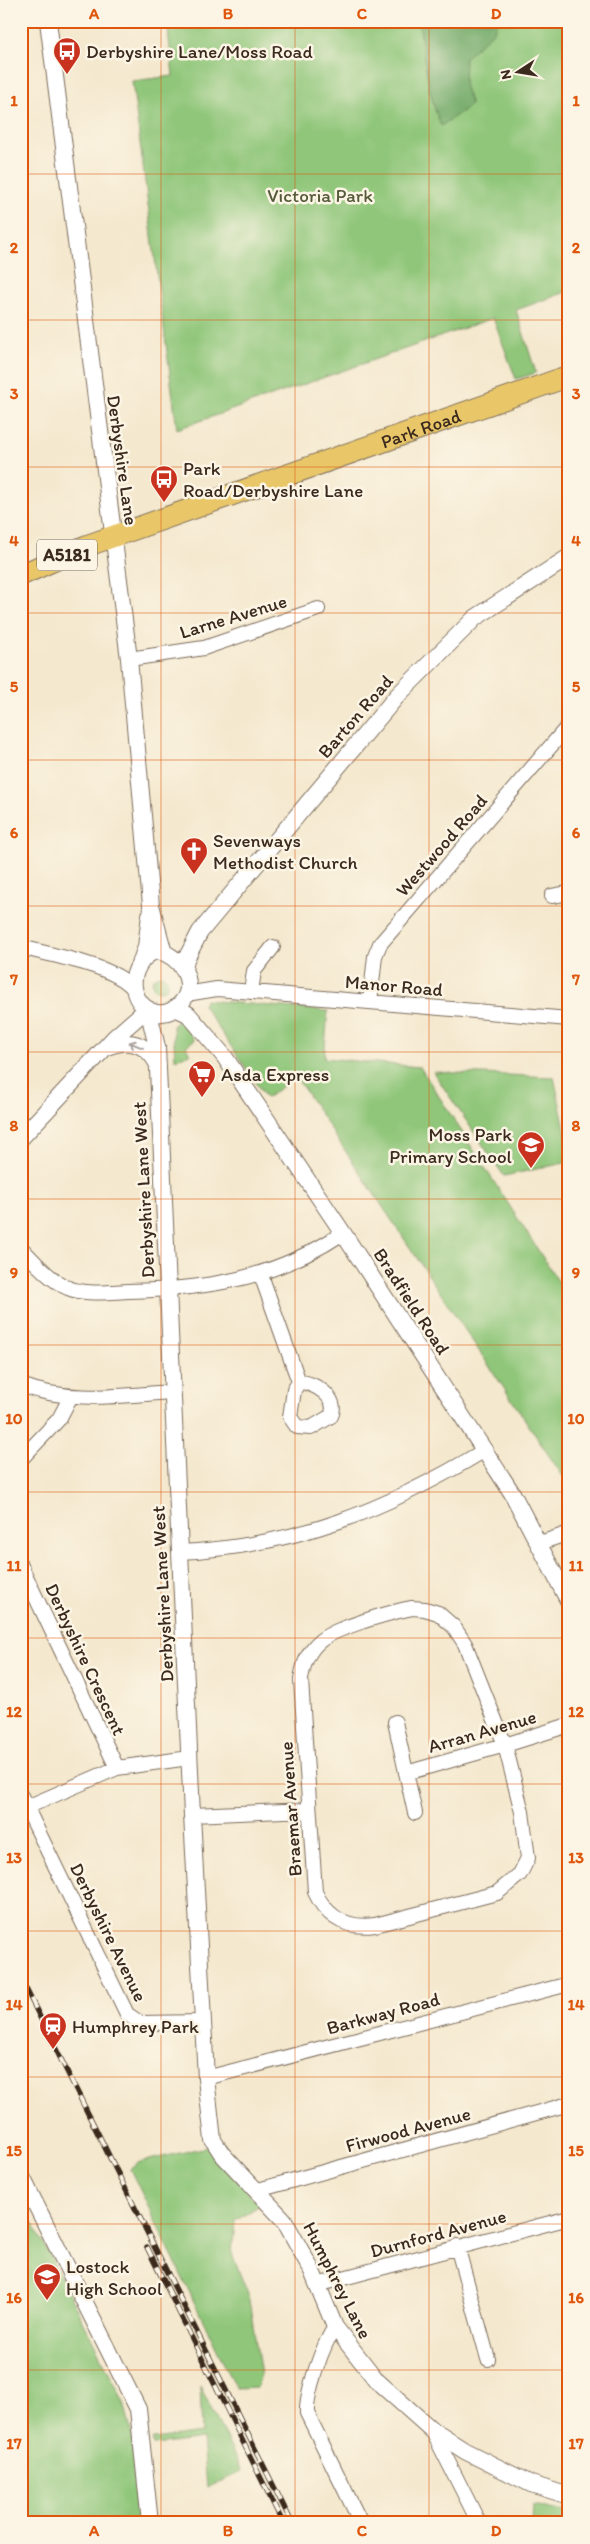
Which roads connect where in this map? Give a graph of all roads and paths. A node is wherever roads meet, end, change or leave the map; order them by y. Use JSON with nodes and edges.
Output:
{"nodes":[{"id":1,"x":48,"y":21,"type":"edge"},
{"id":2,"x":569,"y":376,"type":"edge"},
{"id":3,"x":114,"y":538,"type":"junction"},
{"id":4,"x":569,"y":557,"type":"edge"},
{"id":5,"x":21,"y":575,"type":"edge"},
{"id":6,"x":318,"y":609,"type":"dead end"},
{"id":7,"x":129,"y":659,"type":"junction"},
{"id":8,"x":569,"y":725,"type":"edge"},
{"id":9,"x":569,"y":893,"type":"edge"},
{"id":10,"x":552,"y":896,"type":"dead end"},
{"id":11,"x":151,"y":905,"type":"junction"},
{"id":12,"x":200,"y":932,"type":"junction"},
{"id":13,"x":21,"y":947,"type":"edge"},
{"id":14,"x":272,"y":947,"type":"dead end"},
{"id":15,"x":167,"y":954,"type":"junction"},
{"id":16,"x":139,"y":964,"type":"junction"},
{"id":17,"x":103,"y":970,"type":"junction"},
{"id":18,"x":185,"y":974,"type":"junction"},
{"id":19,"x":216,"y":989,"type":"junction"},
{"id":20,"x":134,"y":992,"type":"junction"},
{"id":21,"x":251,"y":992,"type":"junction"},
{"id":22,"x":179,"y":1002,"type":"junction"},
{"id":23,"x":370,"y":1002,"type":"junction"},
{"id":24,"x":148,"y":1009,"type":"junction"},
{"id":25,"x":569,"y":1019,"type":"edge"},
{"id":26,"x":111,"y":1042,"type":"junction"},
{"id":27,"x":157,"y":1047,"type":"junction"},
{"id":28,"x":158,"y":1065,"type":"junction"},
{"id":29,"x":21,"y":1138,"type":"edge"},
{"id":30,"x":343,"y":1233,"type":"junction"},
{"id":31,"x":21,"y":1248,"type":"edge"},
{"id":32,"x":261,"y":1275,"type":"junction"},
{"id":33,"x":168,"y":1290,"type":"junction"},
{"id":34,"x":299,"y":1382,"type":"dead end"},
{"id":35,"x":21,"y":1385,"type":"edge"},
{"id":36,"x":172,"y":1392,"type":"junction"},
{"id":37,"x":71,"y":1396,"type":"junction"},
{"id":38,"x":485,"y":1450,"type":"junction"},
{"id":39,"x":21,"y":1459,"type":"edge"},
{"id":40,"x":569,"y":1533,"type":"edge"},
{"id":41,"x":540,"y":1543,"type":"junction"},
{"id":42,"x":180,"y":1552,"type":"junction"},
{"id":43,"x":21,"y":1566,"type":"edge"},
{"id":44,"x":569,"y":1602,"type":"edge"},
{"id":45,"x":395,"y":1722,"type":"dead end"},
{"id":46,"x":569,"y":1724,"type":"edge"},
{"id":47,"x":505,"y":1745,"type":"junction"},
{"id":48,"x":189,"y":1758,"type":"junction"},
{"id":49,"x":117,"y":1768,"type":"junction"},
{"id":50,"x":406,"y":1773,"type":"junction"},
{"id":51,"x":24,"y":1802,"type":"edge"},
{"id":52,"x":308,"y":1810,"type":"junction"},
{"id":53,"x":415,"y":1812,"type":"dead end"},
{"id":54,"x":192,"y":1815,"type":"junction"},
{"id":55,"x":569,"y":1984,"type":"edge"},
{"id":56,"x":203,"y":2022,"type":"junction"},
{"id":57,"x":206,"y":2078,"type":"junction"},
{"id":58,"x":569,"y":2104,"type":"edge"},
{"id":59,"x":213,"y":2140,"type":"joint"},
{"id":60,"x":21,"y":2175,"type":"edge"},
{"id":61,"x":258,"y":2190,"type":"junction"},
{"id":62,"x":569,"y":2218,"type":"edge"},
{"id":63,"x":457,"y":2246,"type":"junction"},
{"id":64,"x":317,"y":2285,"type":"junction"},
{"id":65,"x":335,"y":2327,"type":"junction"},
{"id":66,"x":488,"y":2359,"type":"dead end"},
{"id":67,"x":432,"y":2430,"type":"junction"},
{"id":68,"x":569,"y":2496,"type":"edge"},
{"id":69,"x":150,"y":2523,"type":"edge"},
{"id":70,"x":361,"y":2523,"type":"edge"},
{"id":71,"x":479,"y":2523,"type":"edge"}],
"edges":[{"from":1,"to":3,"type":"street","name":"Derbyshire Lane"},
{"from":2,"to":3,"type":"main road","name":"Park Road","number":"A5181"},
{"from":3,"to":5,"type":"main road","name":"Park Road","number":"A5181"},
{"from":3,"to":7,"type":"street","name":"Derbyshire Lane"},
{"from":4,"to":12,"type":"street","name":"Barton Road"},
{"from":6,"to":7,"type":"street","name":"Larne Avenue"},
{"from":7,"to":11,"type":"street","name":"Derbyshire Lane"},
{"from":8,"to":23,"type":"street","name":"Westwood Road"},
{"from":9,"to":10,"type":"street"},
{"from":11,"to":15,"type":"street","name":"Derbyshire Lane"},
{"from":11,"to":16,"type":"street","name":"Derbyshire Lane"},
{"from":12,"to":15,"type":"street","name":"Barton Road"},
{"from":12,"to":18,"type":"street","name":"Barton Road"},
{"from":13,"to":17,"type":"street"},
{"from":14,"to":21,"type":"street"},
{"from":15,"to":16,"type":"street"},
{"from":15,"to":18,"type":"street"},
{"from":16,"to":17,"type":"street"},
{"from":16,"to":20,"type":"street"},
{"from":17,"to":20,"type":"street"},
{"from":18,"to":19,"type":"street","name":"Manor Road"},
{"from":18,"to":22,"type":"street"},
{"from":19,"to":21,"type":"street","name":"Manor Road"},
{"from":19,"to":22,"type":"street","name":"Manor Road"},
{"from":20,"to":24,"type":"street"},
{"from":20,"to":26,"type":"street"},
{"from":21,"to":23,"type":"street","name":"Manor Road"},
{"from":22,"to":24,"type":"street"},
{"from":22,"to":27,"type":"street","name":"Derbyshire Lane West"},
{"from":22,"to":30,"type":"street","name":"Bradfield Road"},
{"from":23,"to":25,"type":"street","name":"Manor Road"},
{"from":24,"to":26,"type":"street"},
{"from":24,"to":27,"type":"street","name":"Derbyshire Lane West"},
{"from":28,"to":26,"type":"street","one_way":true},
{"from":26,"to":29,"type":"street"},
{"from":27,"to":28,"type":"street","name":"Derbyshire Lane West"},
{"from":28,"to":33,"type":"street","name":"Derbyshire Lane West"},
{"from":30,"to":32,"type":"street"},
{"from":30,"to":38,"type":"street","name":"Bradfield Road"},
{"from":31,"to":33,"type":"street"},
{"from":32,"to":33,"type":"street"},
{"from":32,"to":34,"type":"street"},
{"from":33,"to":36,"type":"street","name":"Derbyshire Lane West"},
{"from":35,"to":37,"type":"street"},
{"from":36,"to":37,"type":"street"},
{"from":36,"to":42,"type":"street","name":"Derbyshire Lane West"},
{"from":37,"to":39,"type":"street"},
{"from":38,"to":41,"type":"street","name":"Bradfield Road"},
{"from":38,"to":42,"type":"street"},
{"from":40,"to":41,"type":"street"},
{"from":41,"to":44,"type":"street","name":"Bradfield Road"},
{"from":42,"to":48,"type":"street","name":"Derbyshire Lane West"},
{"from":43,"to":49,"type":"street","name":"Derbyshire Crescent"},
{"from":45,"to":50,"type":"street"},
{"from":46,"to":47,"type":"street","name":"Arran Avenue"},
{"from":47,"to":50,"type":"street","name":"Arran Avenue"},
{"from":47,"to":52,"type":"street","name":"Braemar Avenue"},
{"from":47,"to":52,"type":"street","name":"Braemar Avenue"},
{"from":48,"to":49,"type":"street"},
{"from":48,"to":54,"type":"street","name":"Derbyshire Lane West"},
{"from":49,"to":51,"type":"street"},
{"from":50,"to":53,"type":"street"},
{"from":51,"to":56,"type":"street","name":"Derbyshire Avenue"},
{"from":52,"to":54,"type":"street"},
{"from":54,"to":56,"type":"street","name":"Derbyshire Lane West"},
{"from":55,"to":57,"type":"street","name":"Barkway Road"},
{"from":56,"to":57,"type":"street","name":"Derbyshire Lane West"},
{"from":57,"to":59,"type":"street","name":"Derbyshire Lane West"},
{"from":58,"to":61,"type":"street","name":"Firwood Avenue"},
{"from":59,"to":61,"type":"street","name":"Humphrey Lane"},
{"from":60,"to":69,"type":"street"},
{"from":61,"to":64,"type":"street","name":"Humphrey Lane"},
{"from":62,"to":63,"type":"street","name":"Durnford Avenue"},
{"from":63,"to":64,"type":"street","name":"Durnford Avenue"},
{"from":63,"to":66,"type":"street"},
{"from":64,"to":65,"type":"street","name":"Humphrey Lane"},
{"from":65,"to":67,"type":"street","name":"Humphrey Lane"},
{"from":65,"to":70,"type":"street"},
{"from":67,"to":68,"type":"street","name":"Humphrey Lane"},
{"from":67,"to":71,"type":"street"}]}
